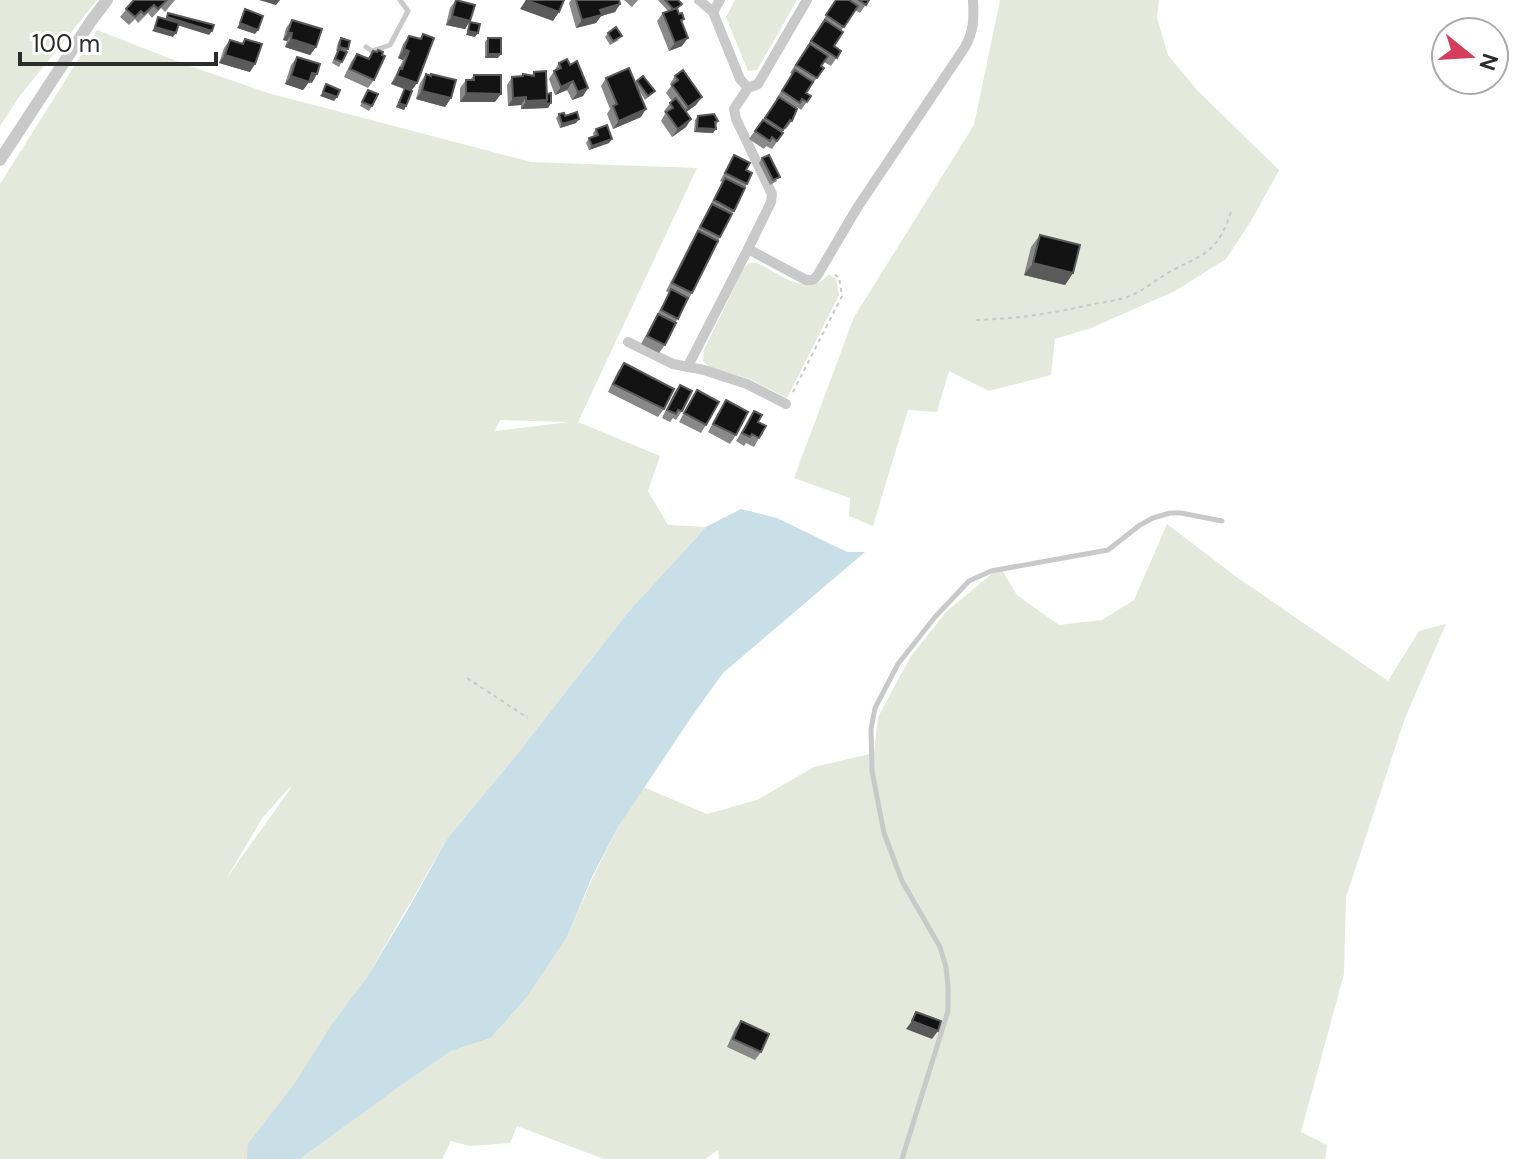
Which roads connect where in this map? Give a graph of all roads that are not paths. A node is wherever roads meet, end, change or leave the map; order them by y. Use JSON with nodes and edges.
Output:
{"nodes":[{"id":1,"x":107,"y":0,"type":"edge"},
{"id":2,"x":400,"y":0,"type":"edge"},
{"id":3,"x":699,"y":0,"type":"edge"},
{"id":4,"x":720,"y":0,"type":"edge"},
{"id":5,"x":807,"y":0,"type":"edge"},
{"id":6,"x":971,"y":1,"type":"edge"},
{"id":7,"x":713,"y":12,"type":"junction"},
{"id":8,"x":366,"y":47,"type":"dead end"},
{"id":9,"x":748,"y":88,"type":"junction"},
{"id":10,"x":0,"y":160,"type":"edge"},
{"id":11,"x":748,"y":249,"type":"junction"},
{"id":12,"x":628,"y":342,"type":"dead end"},
{"id":13,"x":688,"y":366,"type":"junction"},
{"id":14,"x":786,"y":404,"type":"road end"},
{"id":15,"x":1222,"y":521,"type":"dead end"},
{"id":16,"x":902,"y":1159,"type":"edge"}],
"edges":[{"from":1,"to":10,"type":"street"},
{"from":2,"to":8,"type":"lane"},
{"from":3,"to":7,"type":"street"},
{"from":4,"to":7,"type":"street"},
{"from":5,"to":9,"type":"street"},
{"from":6,"to":11,"type":"street"},
{"from":7,"to":9,"type":"street"},
{"from":9,"to":11,"type":"street"},
{"from":11,"to":13,"type":"street"},
{"from":12,"to":13,"type":"street"},
{"from":13,"to":14,"type":"street"},
{"from":15,"to":16,"type":"lane"}]}
